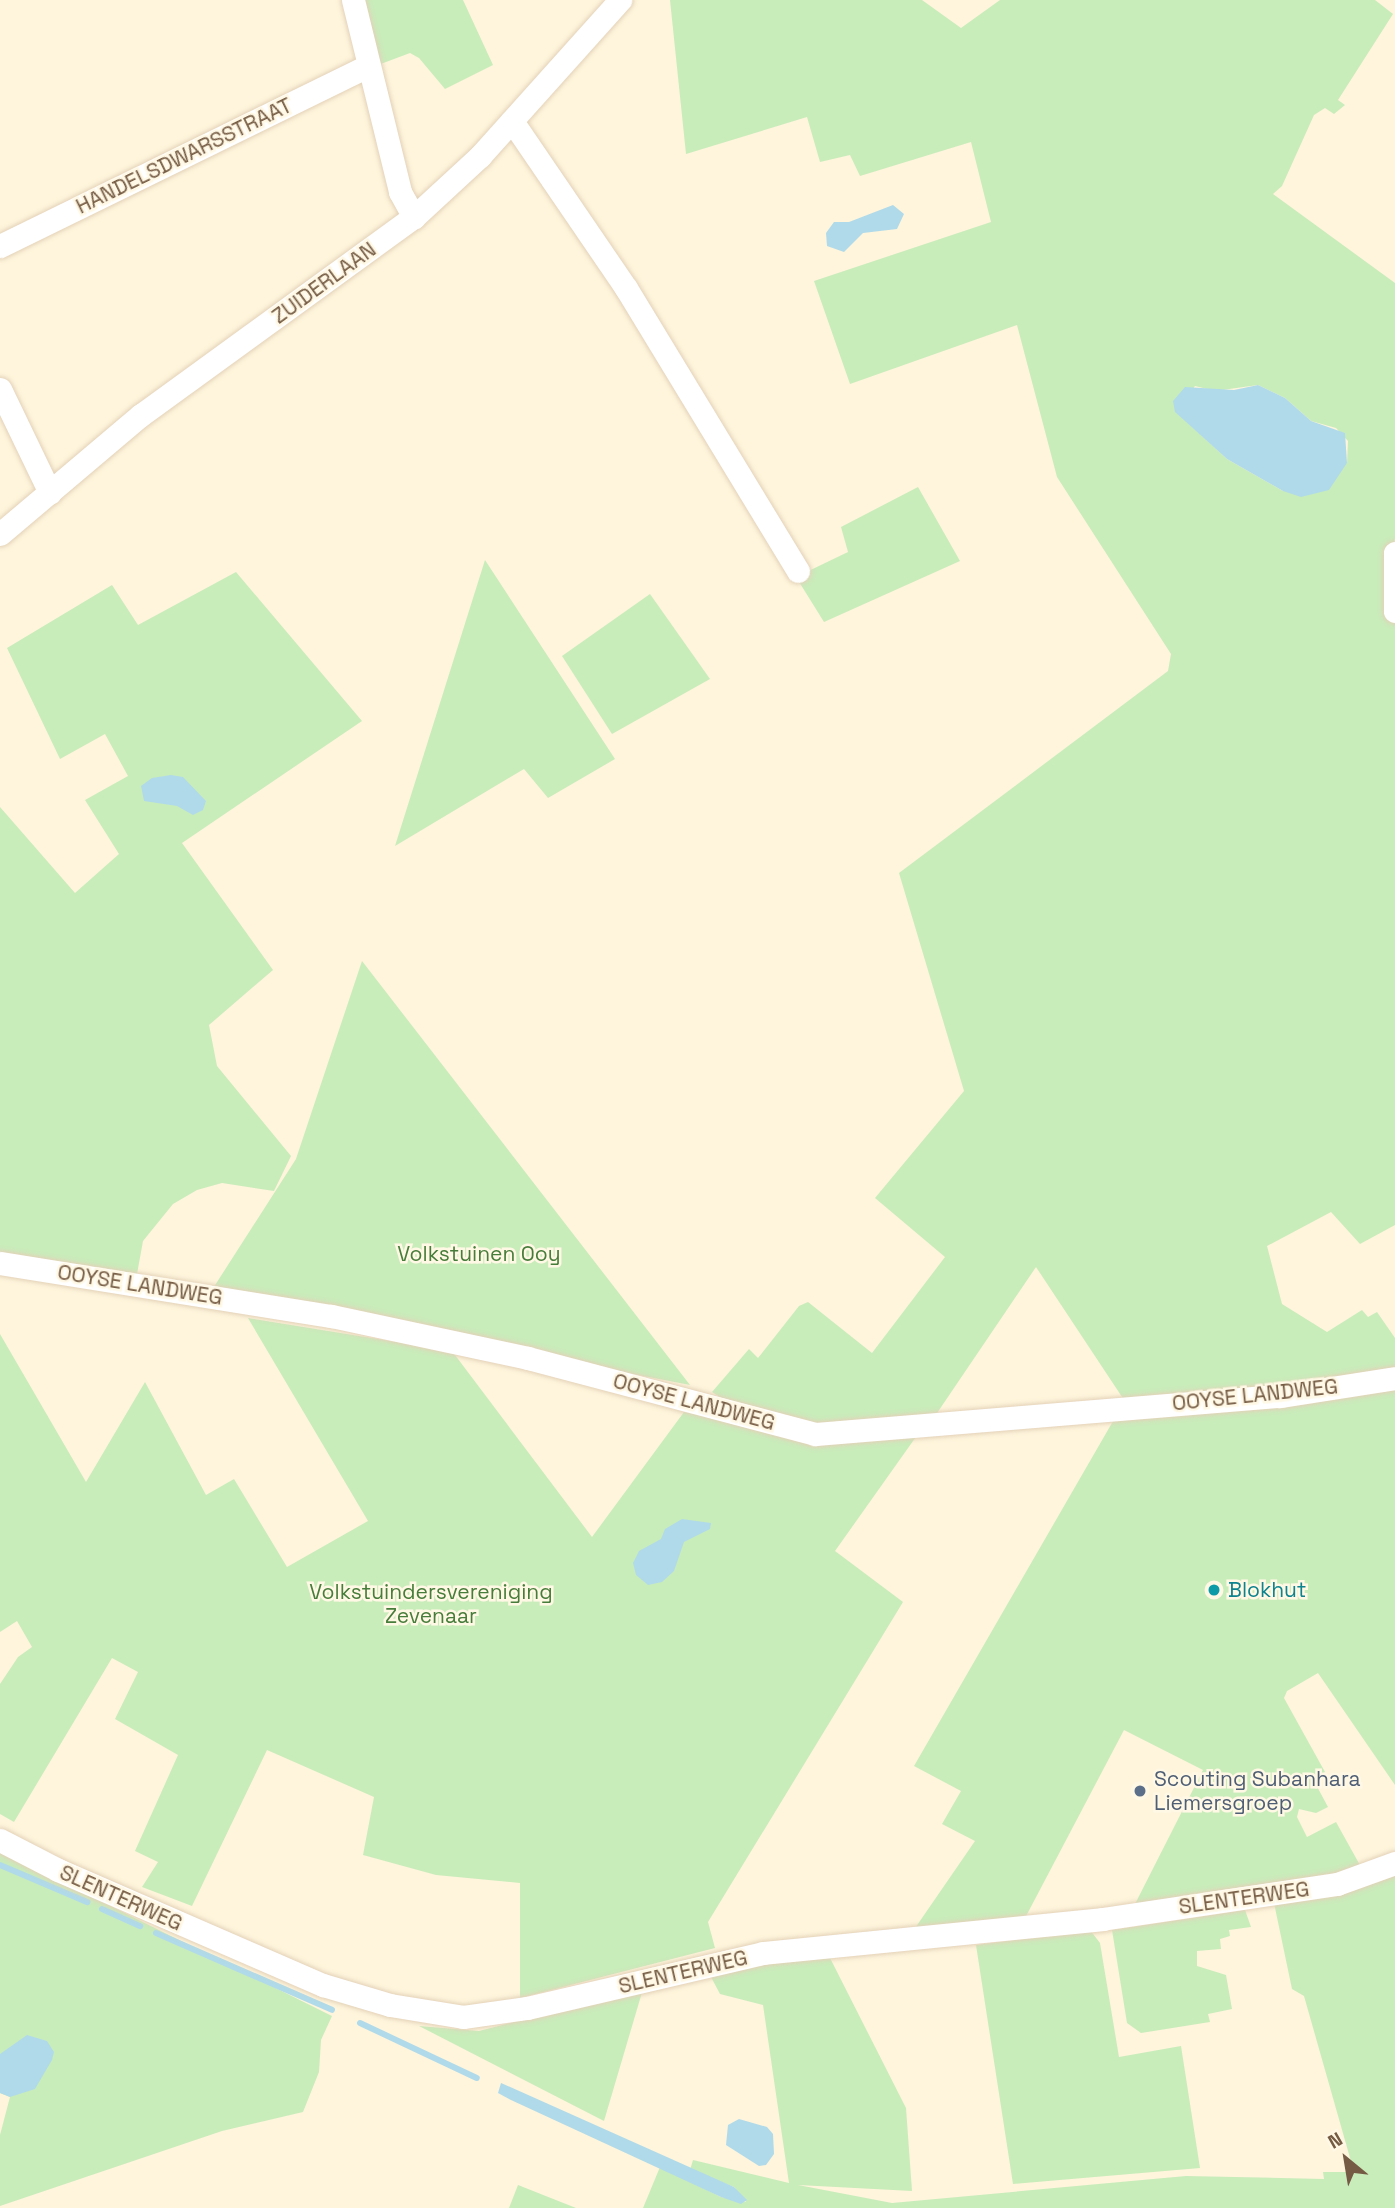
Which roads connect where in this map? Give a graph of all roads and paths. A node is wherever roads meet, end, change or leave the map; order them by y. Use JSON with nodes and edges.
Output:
{"nodes":[{"id":1,"x":352,"y":0,"type":"edge"},
{"id":2,"x":620,"y":0,"type":"edge"},
{"id":3,"x":368,"y":66,"type":"junction"},
{"id":4,"x":512,"y":121,"type":"junction"},
{"id":5,"x":414,"y":218,"type":"junction"},
{"id":6,"x":0,"y":246,"type":"edge"},
{"id":7,"x":0,"y":389,"type":"edge"},
{"id":8,"x":50,"y":493,"type":"junction"},
{"id":9,"x":0,"y":534,"type":"edge"},
{"id":10,"x":1395,"y":553,"type":"edge"},
{"id":11,"x":798,"y":570,"type":"dead end"},
{"id":12,"x":1395,"y":611,"type":"edge"},
{"id":13,"x":0,"y":1263,"type":"edge"},
{"id":14,"x":1395,"y":1378,"type":"edge"},
{"id":15,"x":0,"y":1840,"type":"edge"},
{"id":16,"x":1395,"y":1863,"type":"edge"}],
"edges":[{"from":1,"to":3,"type":"street"},
{"from":2,"to":4,"type":"street","name":"ZUIDERLAAN"},
{"from":3,"to":5,"type":"street"},
{"from":3,"to":6,"type":"street","name":"HANDELSDWARSSTRAAT"},
{"from":4,"to":5,"type":"street","name":"ZUIDERLAAN"},
{"from":4,"to":11,"type":"street"},
{"from":5,"to":8,"type":"street","name":"ZUIDERLAAN"},
{"from":7,"to":8,"type":"street"},
{"from":8,"to":9,"type":"street","name":"ZUIDERLAAN"},
{"from":10,"to":12,"type":"street"},
{"from":13,"to":14,"type":"street","name":"OOYSE LANDWEG"},
{"from":15,"to":16,"type":"street","name":"SLENTERWEG"}]}
